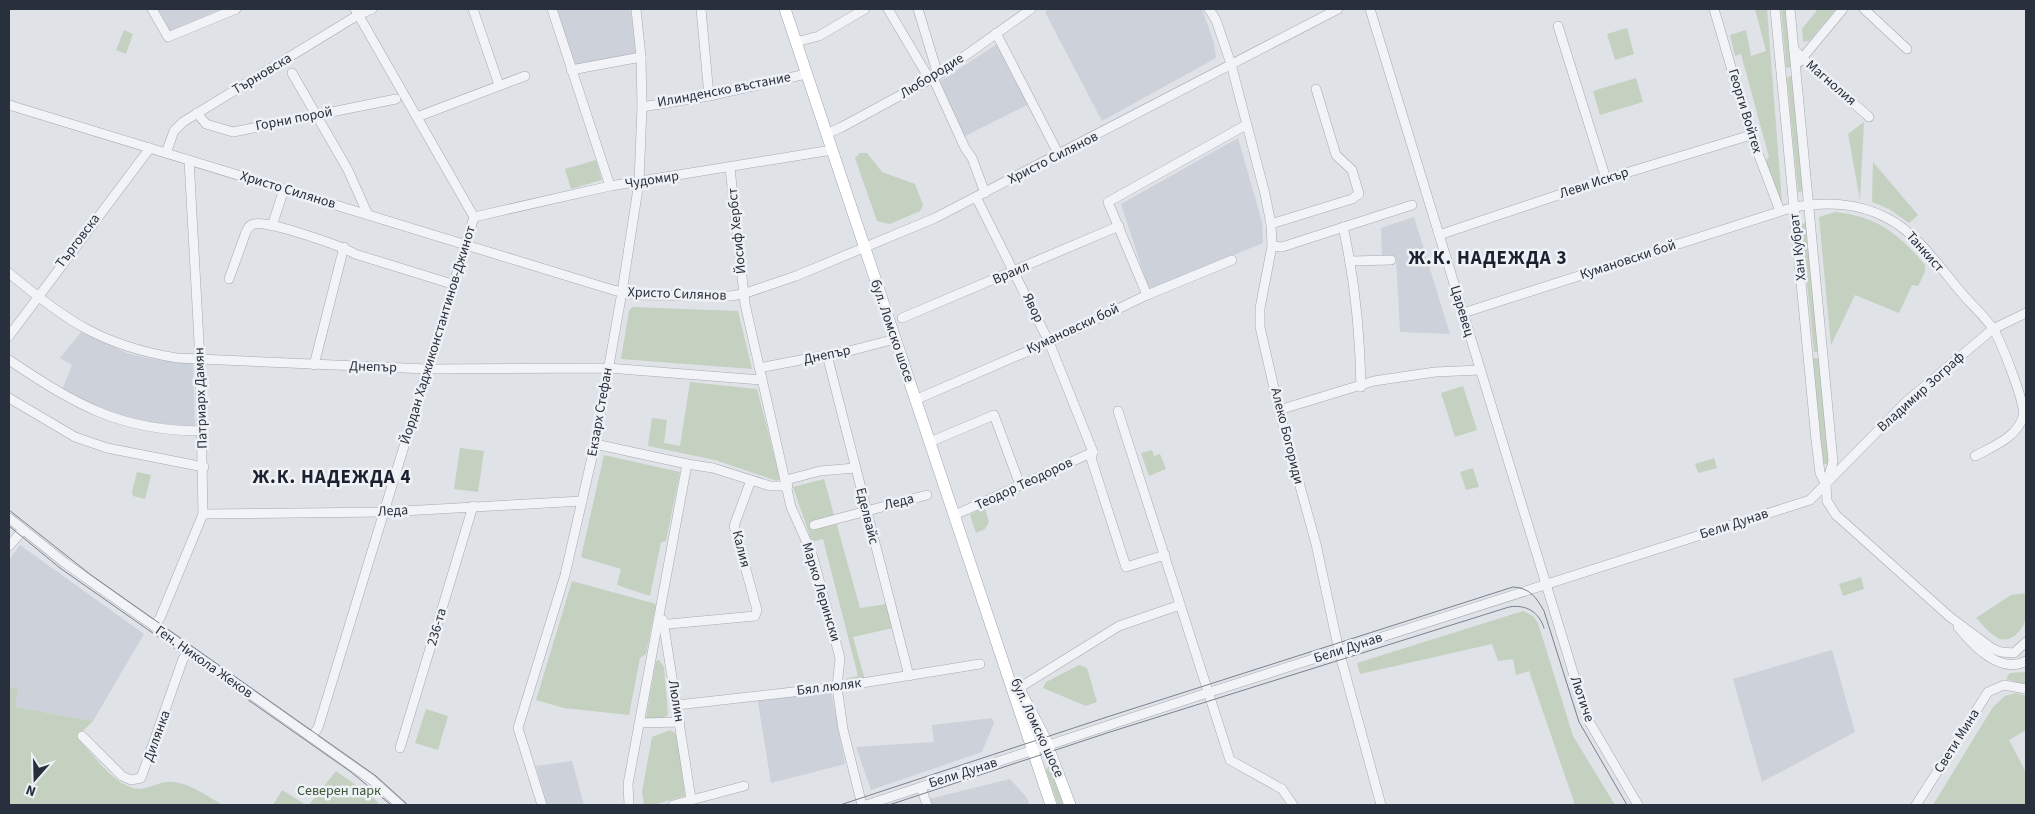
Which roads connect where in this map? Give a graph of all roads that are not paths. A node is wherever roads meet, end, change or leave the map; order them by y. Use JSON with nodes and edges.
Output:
{"nodes":[{"id":1,"x":152,"y":9,"type":"edge"},
{"id":2,"x":236,"y":9,"type":"edge"},
{"id":3,"x":372,"y":9,"type":"edge"},
{"id":4,"x":473,"y":9,"type":"edge"},
{"id":5,"x":552,"y":9,"type":"edge"},
{"id":6,"x":636,"y":9,"type":"edge"},
{"id":7,"x":701,"y":9,"type":"edge"},
{"id":8,"x":784,"y":9,"type":"edge"},
{"id":9,"x":866,"y":9,"type":"edge"},
{"id":10,"x":888,"y":9,"type":"edge"},
{"id":11,"x":918,"y":9,"type":"edge"},
{"id":12,"x":1031,"y":9,"type":"edge"},
{"id":13,"x":1209,"y":9,"type":"edge"},
{"id":14,"x":1370,"y":9,"type":"edge"},
{"id":15,"x":1714,"y":9,"type":"edge"},
{"id":16,"x":1775,"y":9,"type":"edge"},
{"id":17,"x":1790,"y":9,"type":"edge"},
{"id":18,"x":1843,"y":9,"type":"edge"},
{"id":19,"x":1864,"y":9,"type":"edge"},
{"id":20,"x":1334,"y":10,"type":"edge"},
{"id":21,"x":357,"y":12,"type":"edge"},
{"id":22,"x":1558,"y":26,"type":"dead end"},
{"id":23,"x":996,"y":33,"type":"junction"},
{"id":24,"x":796,"y":42,"type":"junction"},
{"id":25,"x":1794,"y":49,"type":"junction"},
{"id":26,"x":1907,"y":49,"type":"dead end"},
{"id":27,"x":641,"y":57,"type":"junction"},
{"id":28,"x":1801,"y":57,"type":"junction"},
{"id":29,"x":1231,"y":64,"type":"junction"},
{"id":30,"x":1795,"y":68,"type":"junction"},
{"id":31,"x":571,"y":70,"type":"junction"},
{"id":32,"x":1780,"y":70,"type":"junction"},
{"id":33,"x":292,"y":73,"type":"dead end"},
{"id":34,"x":806,"y":74,"type":"junction"},
{"id":35,"x":525,"y":76,"type":"dead end"},
{"id":36,"x":933,"y":78,"type":"junction"},
{"id":37,"x":499,"y":85,"type":"junction"},
{"id":38,"x":1316,"y":89,"type":"dead end"},
{"id":39,"x":709,"y":96,"type":"junction"},
{"id":40,"x":396,"y":99,"type":"dead end"},
{"id":41,"x":9,"y":105,"type":"edge"},
{"id":42,"x":642,"y":107,"type":"junction"},
{"id":43,"x":197,"y":113,"type":"junction"},
{"id":44,"x":315,"y":115,"type":"junction"},
{"id":45,"x":418,"y":116,"type":"junction"},
{"id":46,"x":1869,"y":117,"type":"dead end"},
{"id":47,"x":1246,"y":125,"type":"junction"},
{"id":48,"x":826,"y":134,"type":"junction"},
{"id":49,"x":1751,"y":135,"type":"junction"},
{"id":50,"x":150,"y":148,"type":"junction"},
{"id":51,"x":832,"y":150,"type":"junction"},
{"id":52,"x":166,"y":153,"type":"junction"},
{"id":53,"x":1059,"y":155,"type":"junction"},
{"id":54,"x":189,"y":160,"type":"junction"},
{"id":55,"x":730,"y":168,"type":"junction"},
{"id":56,"x":1606,"y":179,"type":"junction"},
{"id":57,"x":639,"y":182,"type":"junction"},
{"id":58,"x":610,"y":186,"type":"junction"},
{"id":59,"x":284,"y":189,"type":"junction"},
{"id":60,"x":981,"y":195,"type":"junction"},
{"id":61,"x":1808,"y":204,"type":"junction"},
{"id":62,"x":1412,"y":205,"type":"dead end"},
{"id":63,"x":1794,"y":207,"type":"junction"},
{"id":64,"x":1780,"y":211,"type":"junction"},
{"id":65,"x":368,"y":214,"type":"junction"},
{"id":66,"x":474,"y":217,"type":"junction"},
{"id":67,"x":1271,"y":224,"type":"junction"},
{"id":68,"x":272,"y":226,"type":"junction"},
{"id":69,"x":1120,"y":226,"type":"junction"},
{"id":70,"x":1343,"y":227,"type":"junction"},
{"id":71,"x":1439,"y":235,"type":"junction"},
{"id":72,"x":465,"y":244,"type":"junction"},
{"id":73,"x":1272,"y":246,"type":"junction"},
{"id":74,"x":344,"y":247,"type":"junction"},
{"id":75,"x":863,"y":250,"type":"junction"},
{"id":76,"x":1232,"y":260,"type":"dead end"},
{"id":77,"x":1390,"y":260,"type":"dead end"},
{"id":78,"x":1351,"y":261,"type":"junction"},
{"id":79,"x":1015,"y":271,"type":"junction"},
{"id":80,"x":9,"y":273,"type":"edge"},
{"id":81,"x":229,"y":279,"type":"dead end"},
{"id":82,"x":452,"y":284,"type":"junction"},
{"id":83,"x":622,"y":292,"type":"junction"},
{"id":84,"x":743,"y":294,"type":"junction"},
{"id":85,"x":1147,"y":295,"type":"junction"},
{"id":86,"x":36,"y":296,"type":"junction"},
{"id":87,"x":2026,"y":312,"type":"edge"},
{"id":88,"x":1463,"y":313,"type":"junction"},
{"id":89,"x":902,"y":318,"type":"dead end"},
{"id":90,"x":1993,"y":329,"type":"junction"},
{"id":91,"x":9,"y":336,"type":"edge"},
{"id":92,"x":895,"y":339,"type":"junction"},
{"id":93,"x":1049,"y":342,"type":"junction"},
{"id":94,"x":827,"y":355,"type":"junction"},
{"id":95,"x":9,"y":360,"type":"edge"},
{"id":96,"x":200,"y":360,"type":"junction"},
{"id":97,"x":314,"y":365,"type":"junction"},
{"id":98,"x":608,"y":368,"type":"junction"},
{"id":99,"x":758,"y":368,"type":"junction"},
{"id":100,"x":428,"y":369,"type":"junction"},
{"id":101,"x":1480,"y":370,"type":"junction"},
{"id":102,"x":761,"y":380,"type":"junction"},
{"id":103,"x":1361,"y":387,"type":"junction"},
{"id":104,"x":9,"y":398,"type":"edge"},
{"id":105,"x":915,"y":400,"type":"junction"},
{"id":106,"x":1279,"y":410,"type":"junction"},
{"id":107,"x":1118,"y":411,"type":"dead end"},
{"id":108,"x":202,"y":432,"type":"junction"},
{"id":109,"x":930,"y":442,"type":"junction"},
{"id":110,"x":595,"y":444,"type":"junction"},
{"id":111,"x":1092,"y":452,"type":"junction"},
{"id":112,"x":1975,"y":456,"type":"dead end"},
{"id":113,"x":687,"y":464,"type":"junction"},
{"id":114,"x":204,"y":467,"type":"junction"},
{"id":115,"x":855,"y":468,"type":"junction"},
{"id":116,"x":751,"y":480,"type":"junction"},
{"id":117,"x":787,"y":483,"type":"junction"},
{"id":118,"x":1020,"y":485,"type":"junction"},
{"id":119,"x":1826,"y":485,"type":"junction"},
{"id":120,"x":927,"y":495,"type":"dead end"},
{"id":121,"x":582,"y":501,"type":"junction"},
{"id":122,"x":473,"y":506,"type":"junction"},
{"id":123,"x":866,"y":510,"type":"junction"},
{"id":124,"x":385,"y":512,"type":"junction"},
{"id":125,"x":203,"y":514,"type":"junction"},
{"id":126,"x":955,"y":515,"type":"junction"},
{"id":127,"x":9,"y":518,"type":"edge"},
{"id":128,"x":814,"y":525,"type":"dead end"},
{"id":129,"x":23,"y":530,"type":"junction"},
{"id":130,"x":9,"y":546,"type":"edge"},
{"id":131,"x":1165,"y":555,"type":"junction"},
{"id":132,"x":1546,"y":585,"type":"junction"},
{"id":133,"x":1180,"y":605,"type":"junction"},
{"id":134,"x":1950,"y":617,"type":"junction"},
{"id":135,"x":661,"y":625,"type":"junction"},
{"id":136,"x":154,"y":626,"type":"junction"},
{"id":137,"x":2026,"y":642,"type":"edge"},
{"id":138,"x":189,"y":651,"type":"junction"},
{"id":139,"x":1339,"y":651,"type":"junction"},
{"id":140,"x":1001,"y":652,"type":"junction"},
{"id":141,"x":2026,"y":661,"type":"edge"},
{"id":142,"x":980,"y":664,"type":"dead end"},
{"id":143,"x":909,"y":676,"type":"junction"},
{"id":144,"x":837,"y":687,"type":"junction"},
{"id":145,"x":1019,"y":688,"type":"junction"},
{"id":146,"x":2026,"y":689,"type":"edge"},
{"id":147,"x":1208,"y":693,"type":"junction"},
{"id":148,"x":677,"y":705,"type":"junction"},
{"id":149,"x":680,"y":722,"type":"junction"},
{"id":150,"x":640,"y":723,"type":"junction"},
{"id":151,"x":82,"y":736,"type":"dead end"},
{"id":152,"x":311,"y":737,"type":"junction"},
{"id":153,"x":1047,"y":745,"type":"junction"},
{"id":154,"x":400,"y":748,"type":"dead end"},
{"id":155,"x":1033,"y":750,"type":"junction"},
{"id":156,"x":744,"y":786,"type":"dead end"},
{"id":157,"x":921,"y":787,"type":"junction"},
{"id":158,"x":691,"y":799,"type":"junction"},
{"id":159,"x":400,"y":805,"type":"edge"},
{"id":160,"x":542,"y":805,"type":"edge"},
{"id":161,"x":629,"y":805,"type":"edge"},
{"id":162,"x":673,"y":805,"type":"edge"},
{"id":163,"x":864,"y":805,"type":"edge"},
{"id":164,"x":928,"y":805,"type":"edge"},
{"id":165,"x":1051,"y":805,"type":"edge"},
{"id":166,"x":1070,"y":805,"type":"edge"},
{"id":167,"x":1293,"y":805,"type":"edge"},
{"id":168,"x":1381,"y":805,"type":"edge"},
{"id":169,"x":1638,"y":805,"type":"edge"},
{"id":170,"x":1916,"y":805,"type":"edge"}],
"edges":[{"from":1,"to":2,"type":"street"},
{"from":3,"to":21,"type":"street","name":"Търновска"},
{"from":4,"to":37,"type":"street"},
{"from":5,"to":31,"type":"street"},
{"from":6,"to":27,"type":"street","name":"Екзарх Стефан"},
{"from":7,"to":39,"type":"street"},
{"from":8,"to":24,"type":"main road","name":"бул. Ломско шосе"},
{"from":9,"to":24,"type":"street"},
{"from":10,"to":36,"type":"street"},
{"from":11,"to":36,"type":"street"},
{"from":12,"to":23,"type":"street","name":"Любородие"},
{"from":13,"to":29,"type":"street","name":"Алеко Богориди"},
{"from":14,"to":71,"type":"street","name":"Царевец"},
{"from":15,"to":49,"type":"street","name":"Георги Войтех"},
{"from":16,"to":32,"type":"street","name":"Хан Кубрат"},
{"from":17,"to":25,"type":"street","name":"Хан Кубрат"},
{"from":18,"to":28,"type":"street"},
{"from":19,"to":26,"type":"street"},
{"from":20,"to":29,"type":"street","name":"Христо Силянов"},
{"from":21,"to":43,"type":"street","name":"Търновска"},
{"from":21,"to":45,"type":"street","name":"Йордан Хаджиконстантинов-Джинот"},
{"from":22,"to":56,"type":"street"},
{"from":23,"to":36,"type":"street","name":"Любородие"},
{"from":23,"to":53,"type":"street"},
{"from":24,"to":34,"type":"main road","name":"бул. Ломско шосе"},
{"from":25,"to":28,"type":"street","name":"Магнолия"},
{"from":25,"to":30,"type":"street","name":"Хан Кубрат"},
{"from":27,"to":31,"type":"street"},
{"from":27,"to":42,"type":"street","name":"Екзарх Стефан"},
{"from":28,"to":30,"type":"street"},
{"from":28,"to":46,"type":"street","name":"Магнолия"},
{"from":29,"to":47,"type":"street","name":"Алеко Богориди"},
{"from":29,"to":53,"type":"street","name":"Христо Силянов"},
{"from":30,"to":32,"type":"street"},
{"from":30,"to":61,"type":"street","name":"Хан Кубрат"},
{"from":31,"to":58,"type":"street"},
{"from":32,"to":63,"type":"street","name":"Хан Кубрат"},
{"from":33,"to":44,"type":"street"},
{"from":34,"to":39,"type":"street","name":"Илинденско въстание"},
{"from":34,"to":48,"type":"main road","name":"бул. Ломско шосе"},
{"from":35,"to":37,"type":"street"},
{"from":36,"to":48,"type":"street","name":"Любородие"},
{"from":36,"to":60,"type":"street","name":"Явор"},
{"from":37,"to":45,"type":"street"},
{"from":38,"to":67,"type":"street"},
{"from":39,"to":42,"type":"street","name":"Илинденско въстание"},
{"from":40,"to":44,"type":"street","name":"Горни порой"},
{"from":41,"to":50,"type":"street","name":"Христо Силянов"},
{"from":42,"to":57,"type":"street","name":"Екзарх Стефан"},
{"from":43,"to":44,"type":"street","name":"Горни порой"},
{"from":43,"to":52,"type":"street","name":"Търновска"},
{"from":44,"to":65,"type":"street"},
{"from":45,"to":66,"type":"street","name":"Йордан Хаджиконстантинов-Джинот"},
{"from":47,"to":67,"type":"street","name":"Алеко Богориди"},
{"from":47,"to":69,"type":"street"},
{"from":48,"to":51,"type":"main road","name":"бул. Ломско шосе"},
{"from":49,"to":56,"type":"street","name":"Леви Искър"},
{"from":49,"to":64,"type":"street","name":"Георги Войтех"},
{"from":50,"to":52,"type":"street","name":"Христо Силянов"},
{"from":50,"to":86,"type":"street","name":"Търговска"},
{"from":51,"to":55,"type":"street","name":"Чудомир"},
{"from":51,"to":75,"type":"main road","name":"бул. Ломско шосе"},
{"from":52,"to":54,"type":"street","name":"Христо Силянов"},
{"from":53,"to":60,"type":"street","name":"Христо Силянов"},
{"from":54,"to":59,"type":"street","name":"Христо Силянов"},
{"from":54,"to":96,"type":"street","name":"Патриарх Дамян"},
{"from":55,"to":57,"type":"street","name":"Чудомир"},
{"from":55,"to":84,"type":"street","name":"Йосиф Хербст"},
{"from":56,"to":71,"type":"street","name":"Леви Искър"},
{"from":57,"to":58,"type":"street","name":"Чудомир"},
{"from":57,"to":83,"type":"street","name":"Екзарх Стефан"},
{"from":58,"to":66,"type":"street","name":"Чудомир"},
{"from":59,"to":65,"type":"street","name":"Христо Силянов"},
{"from":59,"to":68,"type":"street"},
{"from":60,"to":75,"type":"street","name":"Христо Силянов"},
{"from":60,"to":79,"type":"street","name":"Явор"},
{"from":61,"to":63,"type":"street","name":"Танкист"},
{"from":61,"to":90,"type":"street","name":"Танкист"},
{"from":61,"to":119,"type":"street","name":"Хан Кубрат"},
{"from":62,"to":70,"type":"street"},
{"from":63,"to":64,"type":"street","name":"Кумановски бой"},
{"from":63,"to":119,"type":"street","name":"Хан Кубрат"},
{"from":64,"to":88,"type":"street","name":"Кумановски бой"},
{"from":65,"to":72,"type":"street","name":"Христо Силянов"},
{"from":66,"to":72,"type":"street","name":"Йордан Хаджиконстантинов-Джинот"},
{"from":67,"to":73,"type":"street","name":"Алеко Богориди"},
{"from":68,"to":74,"type":"street"},
{"from":68,"to":81,"type":"street"},
{"from":69,"to":79,"type":"street","name":"Враил"},
{"from":69,"to":85,"type":"street"},
{"from":70,"to":73,"type":"street"},
{"from":70,"to":78,"type":"street"},
{"from":71,"to":88,"type":"street","name":"Царевец"},
{"from":72,"to":82,"type":"street","name":"Йордан Хаджиконстантинов-Джинот"},
{"from":72,"to":83,"type":"street","name":"Христо Силянов"},
{"from":73,"to":106,"type":"street","name":"Алеко Богориди"},
{"from":74,"to":82,"type":"street"},
{"from":74,"to":97,"type":"street"},
{"from":75,"to":84,"type":"street","name":"Христо Силянов"},
{"from":75,"to":92,"type":"main road","name":"бул. Ломско шосе"},
{"from":76,"to":85,"type":"street","name":"Кумановски бой"},
{"from":77,"to":78,"type":"street"},
{"from":78,"to":103,"type":"street"},
{"from":79,"to":89,"type":"street","name":"Враил"},
{"from":79,"to":93,"type":"street","name":"Явор"},
{"from":80,"to":86,"type":"street","name":"Днепър"},
{"from":82,"to":100,"type":"street","name":"Йордан Хаджиконстантинов-Джинот"},
{"from":83,"to":84,"type":"street","name":"Христо Силянов"},
{"from":83,"to":98,"type":"street","name":"Екзарх Стефан"},
{"from":84,"to":99,"type":"street","name":"Марко Лерински"},
{"from":85,"to":93,"type":"street","name":"Кумановски бой"},
{"from":86,"to":91,"type":"street","name":"Търговска"},
{"from":86,"to":96,"type":"street","name":"Днепър"},
{"from":87,"to":90,"type":"street","name":"Владимир Зограф"},
{"from":88,"to":101,"type":"street","name":"Царевец"},
{"from":90,"to":112,"type":"street","name":"Танкист"},
{"from":90,"to":119,"type":"street","name":"Владимир Зограф"},
{"from":92,"to":94,"type":"street","name":"Днепър"},
{"from":92,"to":105,"type":"main road","name":"бул. Ломско шосе"},
{"from":93,"to":105,"type":"street","name":"Кумановски бой"},
{"from":93,"to":111,"type":"street","name":"Явор"},
{"from":94,"to":99,"type":"street","name":"Днепър"},
{"from":94,"to":115,"type":"street","name":"Еделвайс"},
{"from":95,"to":108,"type":"street"},
{"from":96,"to":97,"type":"street","name":"Днепър"},
{"from":96,"to":108,"type":"street","name":"Патриарх Дамян"},
{"from":97,"to":100,"type":"street","name":"Днепър"},
{"from":98,"to":100,"type":"street","name":"Днепър"},
{"from":98,"to":102,"type":"street","name":"Днепър"},
{"from":98,"to":110,"type":"street","name":"Екзарх Стефан"},
{"from":99,"to":102,"type":"street","name":"Марко Лерински"},
{"from":100,"to":124,"type":"street","name":"Йордан Хаджиконстантинов-Джинот"},
{"from":101,"to":103,"type":"street"},
{"from":101,"to":132,"type":"street","name":"Царевец"},
{"from":102,"to":117,"type":"street","name":"Марко Лерински"},
{"from":103,"to":106,"type":"street"},
{"from":104,"to":114,"type":"street"},
{"from":105,"to":109,"type":"main road","name":"бул. Ломско шосе"},
{"from":106,"to":139,"type":"street","name":"Алеко Богориди"},
{"from":107,"to":131,"type":"street"},
{"from":108,"to":114,"type":"street","name":"Патриарх Дамян"},
{"from":109,"to":118,"type":"street"},
{"from":109,"to":126,"type":"main road","name":"бул. Ломско шосе"},
{"from":110,"to":113,"type":"street"},
{"from":110,"to":121,"type":"street","name":"Екзарх Стефан"},
{"from":111,"to":118,"type":"street","name":"Теодор Теодоров"},
{"from":111,"to":131,"type":"street","name":"Явор"},
{"from":113,"to":116,"type":"street"},
{"from":113,"to":135,"type":"street"},
{"from":114,"to":125,"type":"street","name":"Патриарх Дамян"},
{"from":115,"to":117,"type":"street"},
{"from":115,"to":123,"type":"street","name":"Еделвайс"},
{"from":116,"to":117,"type":"street"},
{"from":116,"to":135,"type":"street","name":"Калия"},
{"from":117,"to":144,"type":"street","name":"Марко Лерински"},
{"from":118,"to":126,"type":"street","name":"Теодор Теодоров"},
{"from":119,"to":132,"type":"street","name":"Бели Дунав"},
{"from":119,"to":134,"type":"street","name":"Хан Кубрат"},
{"from":120,"to":123,"type":"street","name":"Леда"},
{"from":121,"to":122,"type":"street","name":"Леда"},
{"from":121,"to":160,"type":"street","name":"Екзарх Стефан"},
{"from":122,"to":124,"type":"street","name":"Леда"},
{"from":122,"to":154,"type":"street","name":"236-та"},
{"from":123,"to":128,"type":"street","name":"Леда"},
{"from":123,"to":143,"type":"street","name":"Еделвайс"},
{"from":124,"to":125,"type":"street","name":"Леда"},
{"from":124,"to":152,"type":"street","name":"Йордан Хаджиконстантинов-Джинот"},
{"from":125,"to":136,"type":"street","name":"Патриарх Дамян"},
{"from":126,"to":140,"type":"main road","name":"бул. Ломско шосе"},
{"from":127,"to":129,"type":"street","name":"Ген. Никола Жеков"},
{"from":129,"to":130,"type":"street"},
{"from":129,"to":136,"type":"street","name":"Ген. Никола Жеков"},
{"from":131,"to":133,"type":"street"},
{"from":132,"to":139,"type":"street","name":"Бели Дунав"},
{"from":132,"to":169,"type":"street","name":"Лютиче"},
{"from":133,"to":145,"type":"street"},
{"from":133,"to":147,"type":"street"},
{"from":134,"to":137,"type":"street","name":"Хан Кубрат"},
{"from":134,"to":141,"type":"street","name":"Хан Кубрат"},
{"from":135,"to":148,"type":"street","name":"Люлин"},
{"from":135,"to":150,"type":"street"},
{"from":136,"to":138,"type":"street","name":"Ген. Никола Жеков"},
{"from":138,"to":151,"type":"street","name":"Дилянка"},
{"from":138,"to":152,"type":"street","name":"Ген. Никола Жеков"},
{"from":139,"to":147,"type":"street","name":"Бели Дунав"},
{"from":139,"to":168,"type":"street","name":"Алеко Богориди"},
{"from":140,"to":145,"type":"main road","name":"бул. Ломско шосе"},
{"from":140,"to":155,"type":"main road","name":"бул. Ломско шосе"},
{"from":142,"to":143,"type":"street","name":"Бял люляк"},
{"from":143,"to":144,"type":"street","name":"Бял люляк"},
{"from":144,"to":148,"type":"street","name":"Бял люляк"},
{"from":144,"to":163,"type":"street","name":"Марко Лерински"},
{"from":145,"to":153,"type":"main road","name":"бул. Ломско шосе"},
{"from":146,"to":170,"type":"street","name":"Свети Мина"},
{"from":147,"to":153,"type":"street","name":"Бели Дунав"},
{"from":147,"to":167,"type":"street"},
{"from":148,"to":149,"type":"street","name":"Люлин"},
{"from":149,"to":150,"type":"street"},
{"from":149,"to":158,"type":"street","name":"Люлин"},
{"from":150,"to":161,"type":"street"},
{"from":152,"to":159,"type":"street","name":"Ген. Никола Жеков"},
{"from":153,"to":155,"type":"street","name":"Бели Дунав"},
{"from":153,"to":166,"type":"main road","name":"бул. Ломско шосе"},
{"from":155,"to":157,"type":"street","name":"Бели Дунав"},
{"from":155,"to":165,"type":"main road","name":"бул. Ломско шосе"},
{"from":156,"to":158,"type":"street"},
{"from":157,"to":163,"type":"street","name":"Бели Дунав"},
{"from":157,"to":164,"type":"street"},
{"from":158,"to":162,"type":"street"}]}
